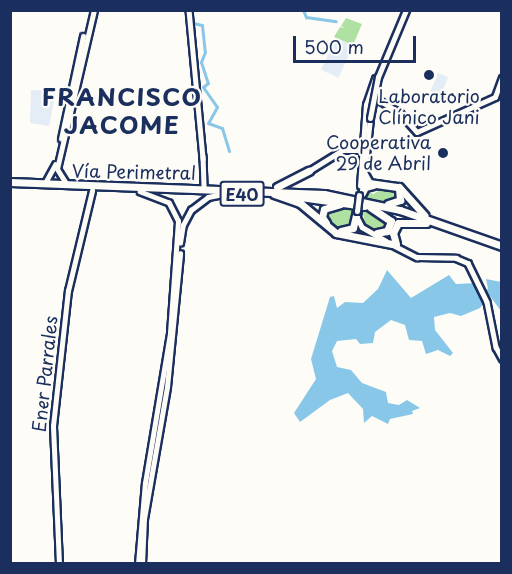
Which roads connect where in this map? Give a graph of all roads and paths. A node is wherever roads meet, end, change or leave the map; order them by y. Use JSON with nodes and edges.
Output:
{"nodes":[{"id":1,"x":92,"y":10,"type":"edge"},
{"id":2,"x":189,"y":10,"type":"edge"},
{"id":3,"x":404,"y":11,"type":"edge"},
{"id":4,"x":501,"y":78,"type":"edge"},
{"id":5,"x":370,"y":94,"type":"junction"},
{"id":6,"x":70,"y":105,"type":"junction"},
{"id":7,"x":369,"y":118,"type":"junction"},
{"id":8,"x":365,"y":151,"type":"junction"},
{"id":9,"x":309,"y":171,"type":"junction"},
{"id":10,"x":364,"y":173,"type":"junction"},
{"id":11,"x":119,"y":183,"type":"dead end"},
{"id":12,"x":10,"y":184,"type":"edge"},
{"id":13,"x":40,"y":185,"type":"junction"},
{"id":14,"x":80,"y":185,"type":"junction"},
{"id":15,"x":131,"y":188,"type":"junction"},
{"id":16,"x":204,"y":189,"type":"junction"},
{"id":17,"x":92,"y":190,"type":"junction"},
{"id":18,"x":261,"y":190,"type":"junction"},
{"id":19,"x":140,"y":192,"type":"junction"},
{"id":20,"x":360,"y":192,"type":"junction"},
{"id":21,"x":223,"y":194,"type":"junction"},
{"id":22,"x":324,"y":194,"type":"junction"},
{"id":23,"x":274,"y":195,"type":"junction"},
{"id":24,"x":348,"y":203,"type":"junction"},
{"id":25,"x":373,"y":205,"type":"junction"},
{"id":26,"x":358,"y":210,"type":"junction"},
{"id":27,"x":426,"y":223,"type":"junction"},
{"id":28,"x":445,"y":225,"type":"junction"},
{"id":29,"x":377,"y":233,"type":"junction"},
{"id":30,"x":397,"y":246,"type":"junction"},
{"id":31,"x":501,"y":248,"type":"edge"},
{"id":32,"x":441,"y":256,"type":"junction"},
{"id":33,"x":177,"y":276,"type":"junction"},
{"id":34,"x":501,"y":356,"type":"edge"},
{"id":35,"x":59,"y":564,"type":"edge"},
{"id":36,"x":140,"y":564,"type":"edge"}],
"edges":[{"from":1,"to":6,"type":"street"},
{"from":2,"to":16,"type":"street"},
{"from":3,"to":5,"type":"street"},
{"from":3,"to":7,"type":"main road","bridge":true},
{"from":4,"to":5,"type":"street"},
{"from":5,"to":8,"type":"street"},
{"from":6,"to":13,"type":"street"},
{"from":6,"to":14,"type":"street"},
{"from":7,"to":8,"type":"main road"},
{"from":7,"to":10,"type":"main road"},
{"from":8,"to":9,"type":"street"},
{"from":8,"to":10,"type":"main road"},
{"from":8,"to":20,"type":"main road"},
{"from":9,"to":18,"type":"highway"},
{"from":9,"to":22,"type":"highway"},
{"from":10,"to":20,"type":"main road"},
{"from":10,"to":28,"type":"highway"},
{"from":11,"to":15,"type":"highway"},
{"from":12,"to":13,"type":"highway","name":"Vía Perimetral","number":"E40"},
{"from":12,"to":17,"type":"highway","name":"Vía Perimetral","number":"E40"},
{"from":13,"to":14,"type":"highway","name":"Vía Perimetral","number":"E40"},
{"from":14,"to":15,"type":"highway","name":"Vía Perimetral","number":"E40"},
{"from":15,"to":16,"type":"highway","name":"Vía Perimetral","number":"E40"},
{"from":16,"to":18,"type":"highway","name":"Vía Perimetral","number":"E40"},
{"from":17,"to":19,"type":"highway","name":"Vía Perimetral","number":"E40"},
{"from":17,"to":35,"type":"street","name":"Ener Parrales"},
{"from":18,"to":22,"type":"highway","name":"Vía Perimetral","number":"E40"},
{"from":19,"to":21,"type":"highway","name":"Vía Perimetral","number":"E40"},
{"from":19,"to":33,"type":"street"},
{"from":20,"to":25,"type":"highway"},
{"from":20,"to":26,"type":"main road","bridge":true},
{"from":21,"to":23,"type":"highway","name":"Vía Perimetral","number":"E40"},
{"from":21,"to":33,"type":"street"},
{"from":22,"to":25,"type":"highway","name":"Vía Perimetral","number":"E40"},
{"from":23,"to":24,"type":"highway","name":"Vía Perimetral","number":"E40"},
{"from":23,"to":30,"type":"highway"},
{"from":24,"to":25,"type":"highway","name":"Vía Perimetral","number":"E40"},
{"from":24,"to":26,"type":"highway"},
{"from":25,"to":27,"type":"highway","name":"Vía Perimetral","number":"E40"},
{"from":25,"to":28,"type":"highway","name":"Vía Perimetral","number":"E40"},
{"from":25,"to":29,"type":"highway"},
{"from":26,"to":29,"type":"street"},
{"from":26,"to":30,"type":"street"},
{"from":27,"to":30,"type":"highway"},
{"from":27,"to":31,"type":"highway","name":"Vía Perimetral","number":"E40"},
{"from":28,"to":31,"type":"highway","name":"Vía Perimetral","number":"E40"},
{"from":29,"to":30,"type":"street"},
{"from":30,"to":32,"type":"street"},
{"from":32,"to":34,"type":"street"},
{"from":32,"to":34,"type":"street"},
{"from":33,"to":36,"type":"street"}]}
